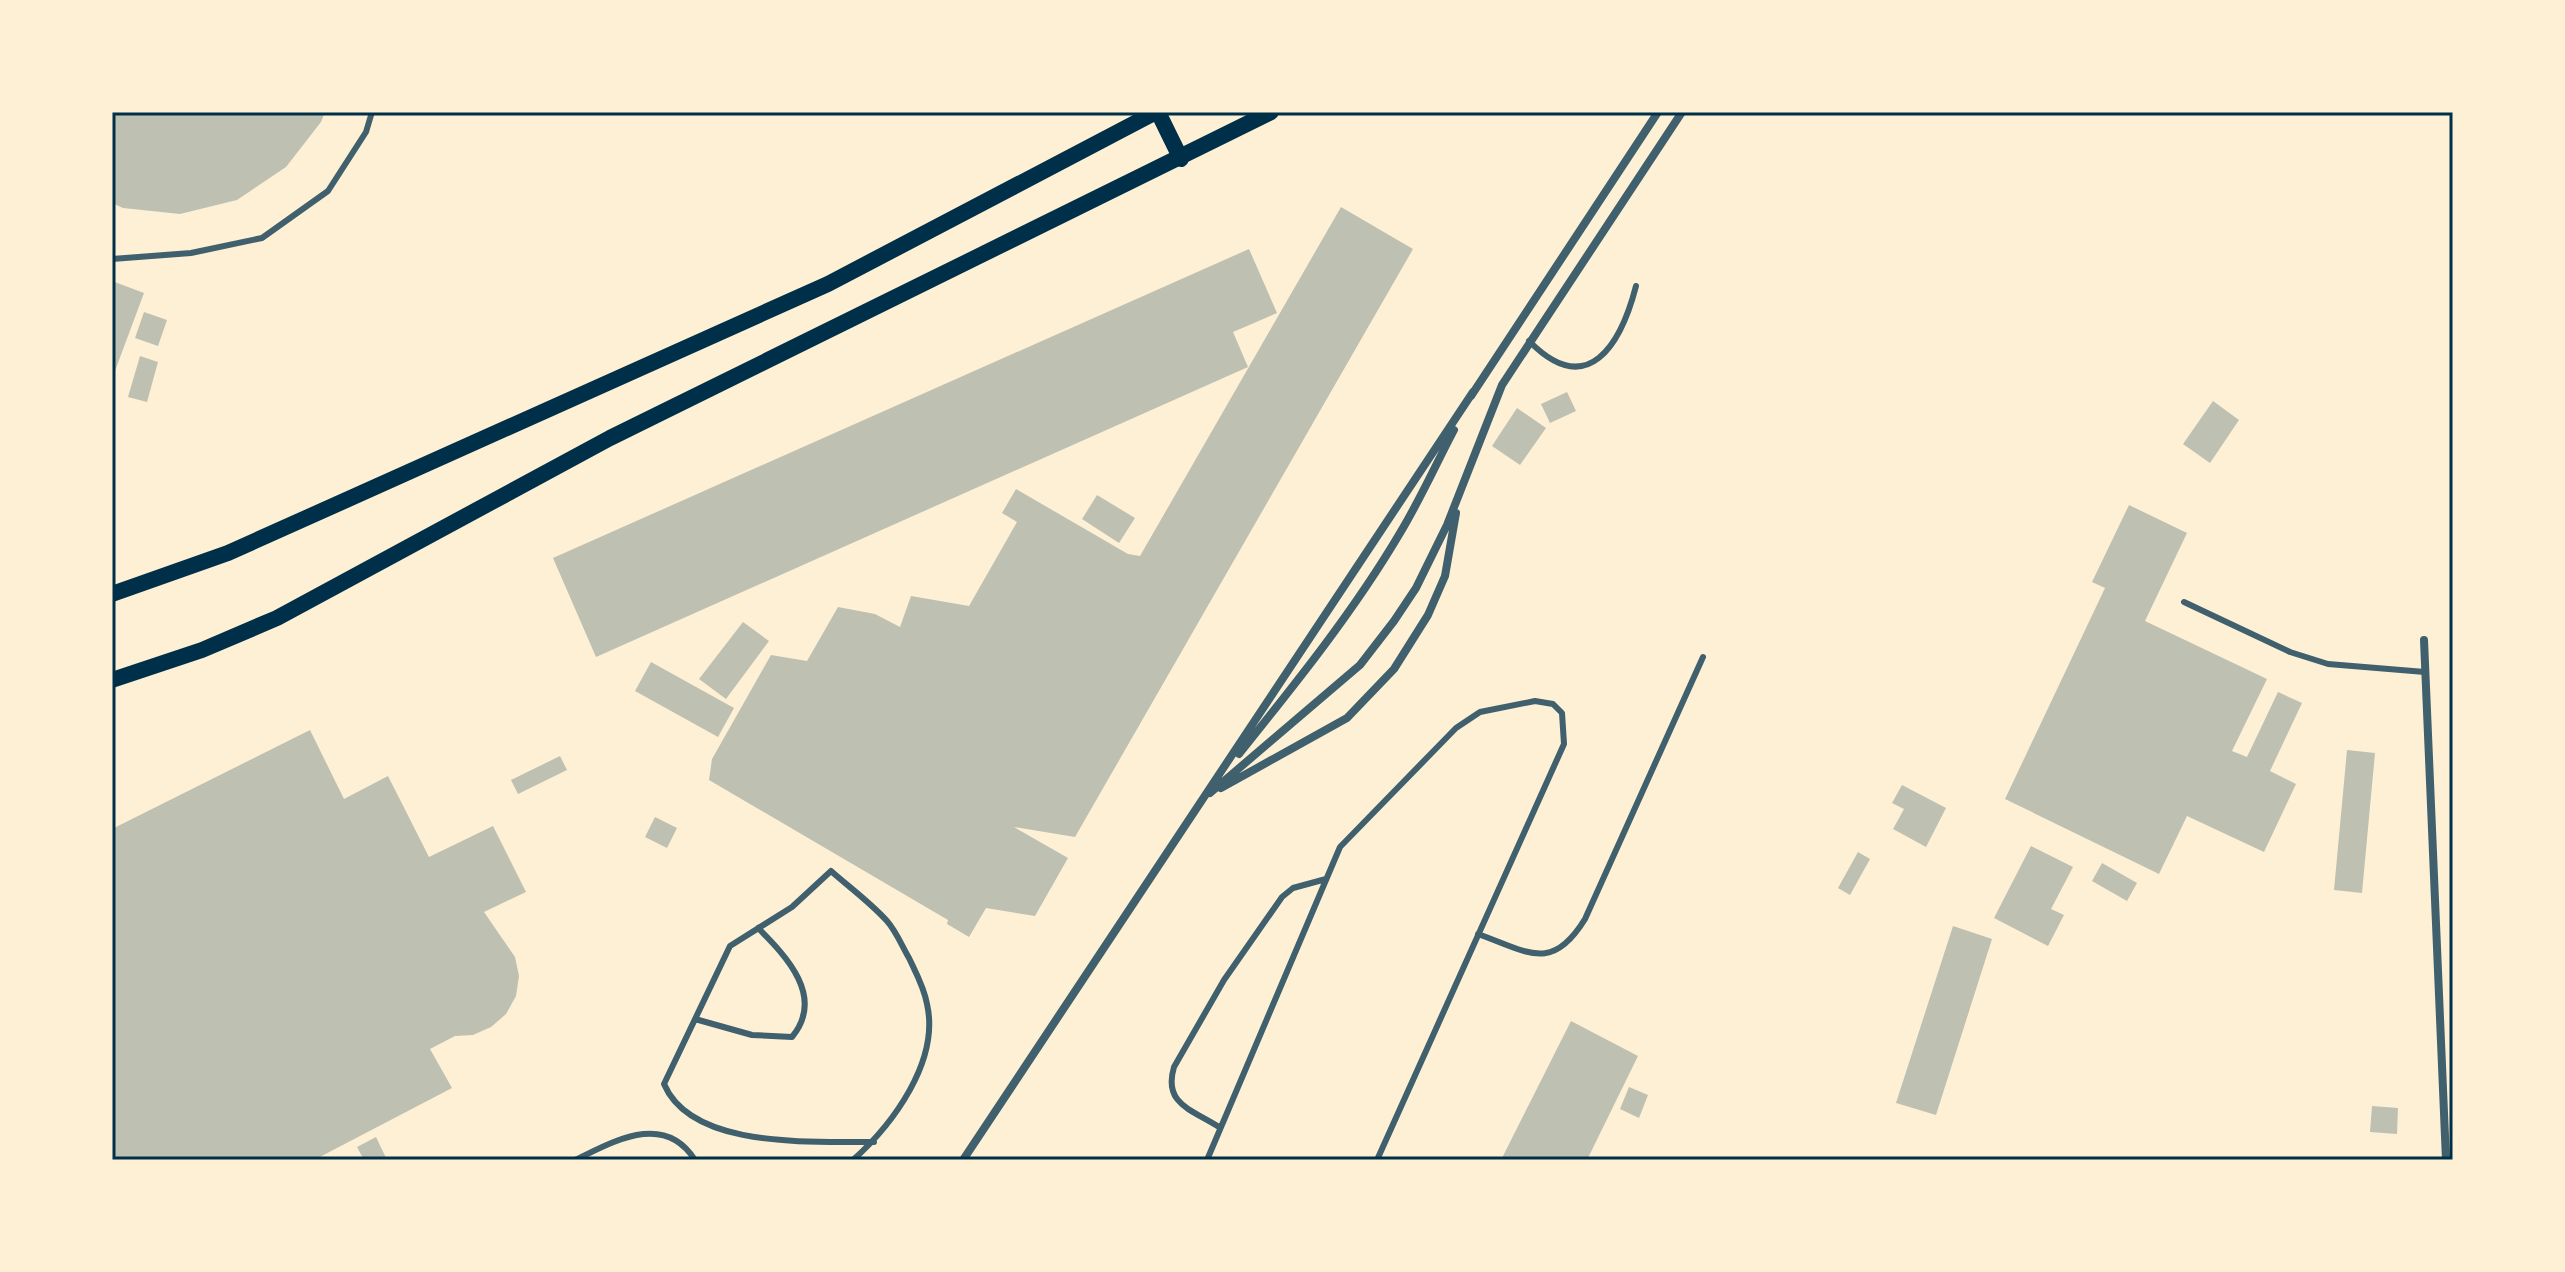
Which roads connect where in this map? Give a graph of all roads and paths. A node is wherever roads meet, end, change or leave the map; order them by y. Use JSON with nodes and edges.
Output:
{"nodes":[{"id":1,"x":372,"y":112,"type":"edge"},
{"id":2,"x":1157,"y":112,"type":"edge"},
{"id":3,"x":1271,"y":112,"type":"edge"},
{"id":4,"x":1658,"y":112,"type":"edge"},
{"id":5,"x":1682,"y":112,"type":"edge"},
{"id":6,"x":1181,"y":159,"type":"junction"},
{"id":7,"x":112,"y":259,"type":"edge"},
{"id":8,"x":1636,"y":286,"type":"dead end"},
{"id":9,"x":1529,"y":341,"type":"junction"},
{"id":10,"x":1473,"y":392,"type":"junction"},
{"id":11,"x":1461,"y":488,"type":"junction"},
{"id":12,"x":112,"y":594,"type":"edge"},
{"id":13,"x":2184,"y":602,"type":"dead end"},
{"id":14,"x":2424,"y":640,"type":"dead end"},
{"id":15,"x":1703,"y":657,"type":"dead end"},
{"id":16,"x":2425,"y":672,"type":"junction"},
{"id":17,"x":112,"y":680,"type":"edge"},
{"id":18,"x":1203,"y":798,"type":"junction"},
{"id":19,"x":1326,"y":879,"type":"junction"},
{"id":20,"x":758,"y":928,"type":"junction"},
{"id":21,"x":1478,"y":934,"type":"junction"},
{"id":22,"x":695,"y":1019,"type":"junction"},
{"id":23,"x":1219,"y":1127,"type":"junction"},
{"id":24,"x":874,"y":1142,"type":"junction"},
{"id":25,"x":575,"y":1160,"type":"edge"},
{"id":26,"x":695,"y":1160,"type":"edge"},
{"id":27,"x":853,"y":1160,"type":"edge"},
{"id":28,"x":963,"y":1160,"type":"edge"},
{"id":29,"x":1207,"y":1160,"type":"edge"},
{"id":30,"x":1377,"y":1160,"type":"edge"},
{"id":31,"x":2446,"y":1160,"type":"edge"}],
"edges":[{"from":1,"to":7,"type":"lane"},
{"from":2,"to":6,"type":"main road"},
{"from":2,"to":12,"type":"main road"},
{"from":3,"to":6,"type":"main road"},
{"from":4,"to":10,"type":"street"},
{"from":5,"to":9,"type":"street"},
{"from":6,"to":17,"type":"main road"},
{"from":8,"to":9,"type":"lane"},
{"from":9,"to":11,"type":"street"},
{"from":10,"to":18,"type":"street"},
{"from":10,"to":18,"type":"street"},
{"from":11,"to":18,"type":"street"},
{"from":11,"to":18,"type":"street"},
{"from":13,"to":16,"type":"lane"},
{"from":14,"to":16,"type":"street"},
{"from":15,"to":21,"type":"lane"},
{"from":16,"to":31,"type":"street"},
{"from":18,"to":28,"type":"street"},
{"from":19,"to":21,"type":"lane"},
{"from":19,"to":23,"type":"lane"},
{"from":19,"to":23,"type":"lane"},
{"from":20,"to":22,"type":"lane"},
{"from":20,"to":22,"type":"lane"},
{"from":20,"to":24,"type":"lane"},
{"from":21,"to":30,"type":"lane"},
{"from":22,"to":24,"type":"lane"},
{"from":23,"to":29,"type":"lane"},
{"from":24,"to":27,"type":"lane"},
{"from":25,"to":26,"type":"lane"}]}
